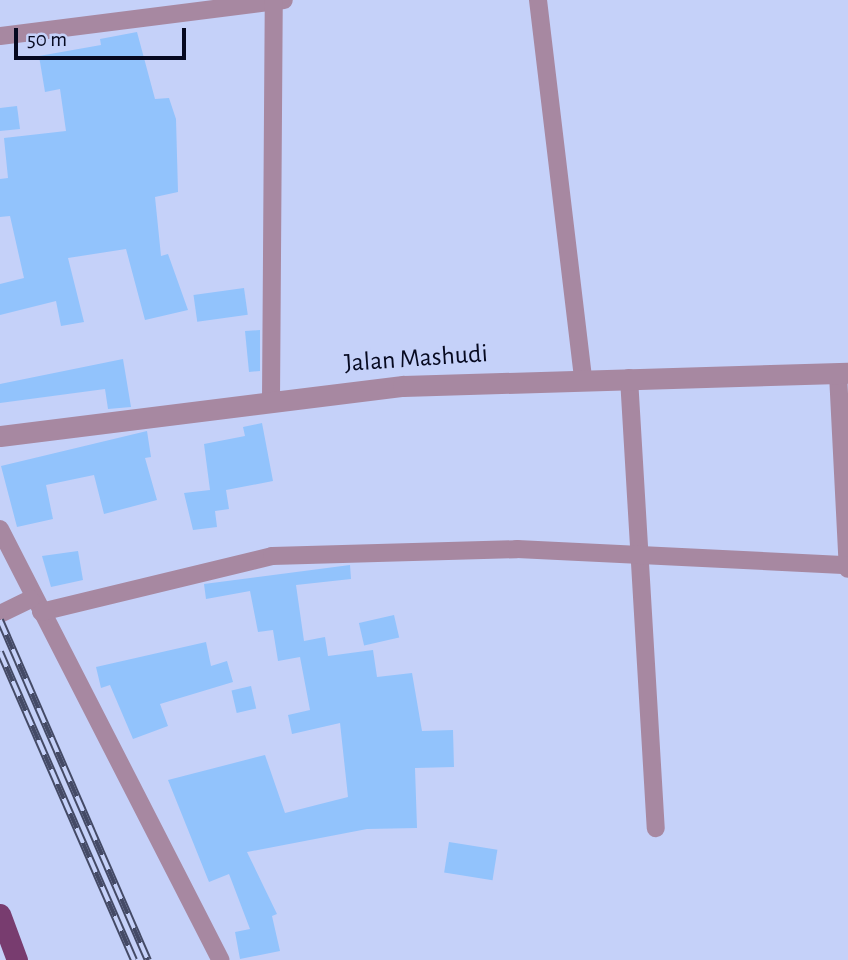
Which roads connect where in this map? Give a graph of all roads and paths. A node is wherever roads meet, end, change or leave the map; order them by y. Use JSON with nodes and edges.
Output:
{"nodes":[{"id":1,"x":538,"y":0,"type":"edge"},
{"id":2,"x":279,"y":1,"type":"edge"},
{"id":3,"x":0,"y":36,"type":"edge"},
{"id":4,"x":843,"y":374,"type":"edge"},
{"id":5,"x":583,"y":378,"type":"junction"},
{"id":6,"x":629,"y":378,"type":"junction"},
{"id":7,"x":271,"y":399,"type":"junction"},
{"id":8,"x":0,"y":436,"type":"edge"},
{"id":9,"x":0,"y":529,"type":"edge"},
{"id":10,"x":638,"y":554,"type":"junction"},
{"id":11,"x":848,"y":566,"type":"edge"},
{"id":12,"x":36,"y":606,"type":"junction"},
{"id":13,"x":0,"y":614,"type":"edge"},
{"id":14,"x":656,"y":828,"type":"dead end"},
{"id":15,"x":0,"y":914,"type":"edge"},
{"id":16,"x":17,"y":960,"type":"edge"},
{"id":17,"x":221,"y":960,"type":"edge"}],
"edges":[{"from":1,"to":5,"type":"street"},
{"from":2,"to":3,"type":"street"},
{"from":2,"to":7,"type":"street"},
{"from":4,"to":6,"type":"street","name":"Jalan Mashudi"},
{"from":4,"to":11,"type":"street","name":"Jalan Mashudi"},
{"from":5,"to":6,"type":"street","name":"Jalan Mashudi"},
{"from":5,"to":7,"type":"street","name":"Jalan Mashudi"},
{"from":6,"to":10,"type":"street"},
{"from":7,"to":8,"type":"street","name":"Jalan Mashudi"},
{"from":9,"to":12,"type":"street"},
{"from":10,"to":11,"type":"street"},
{"from":10,"to":12,"type":"street"},
{"from":10,"to":14,"type":"street"},
{"from":12,"to":13,"type":"street"},
{"from":12,"to":17,"type":"street"},
{"from":15,"to":16,"type":"highway"}]}
